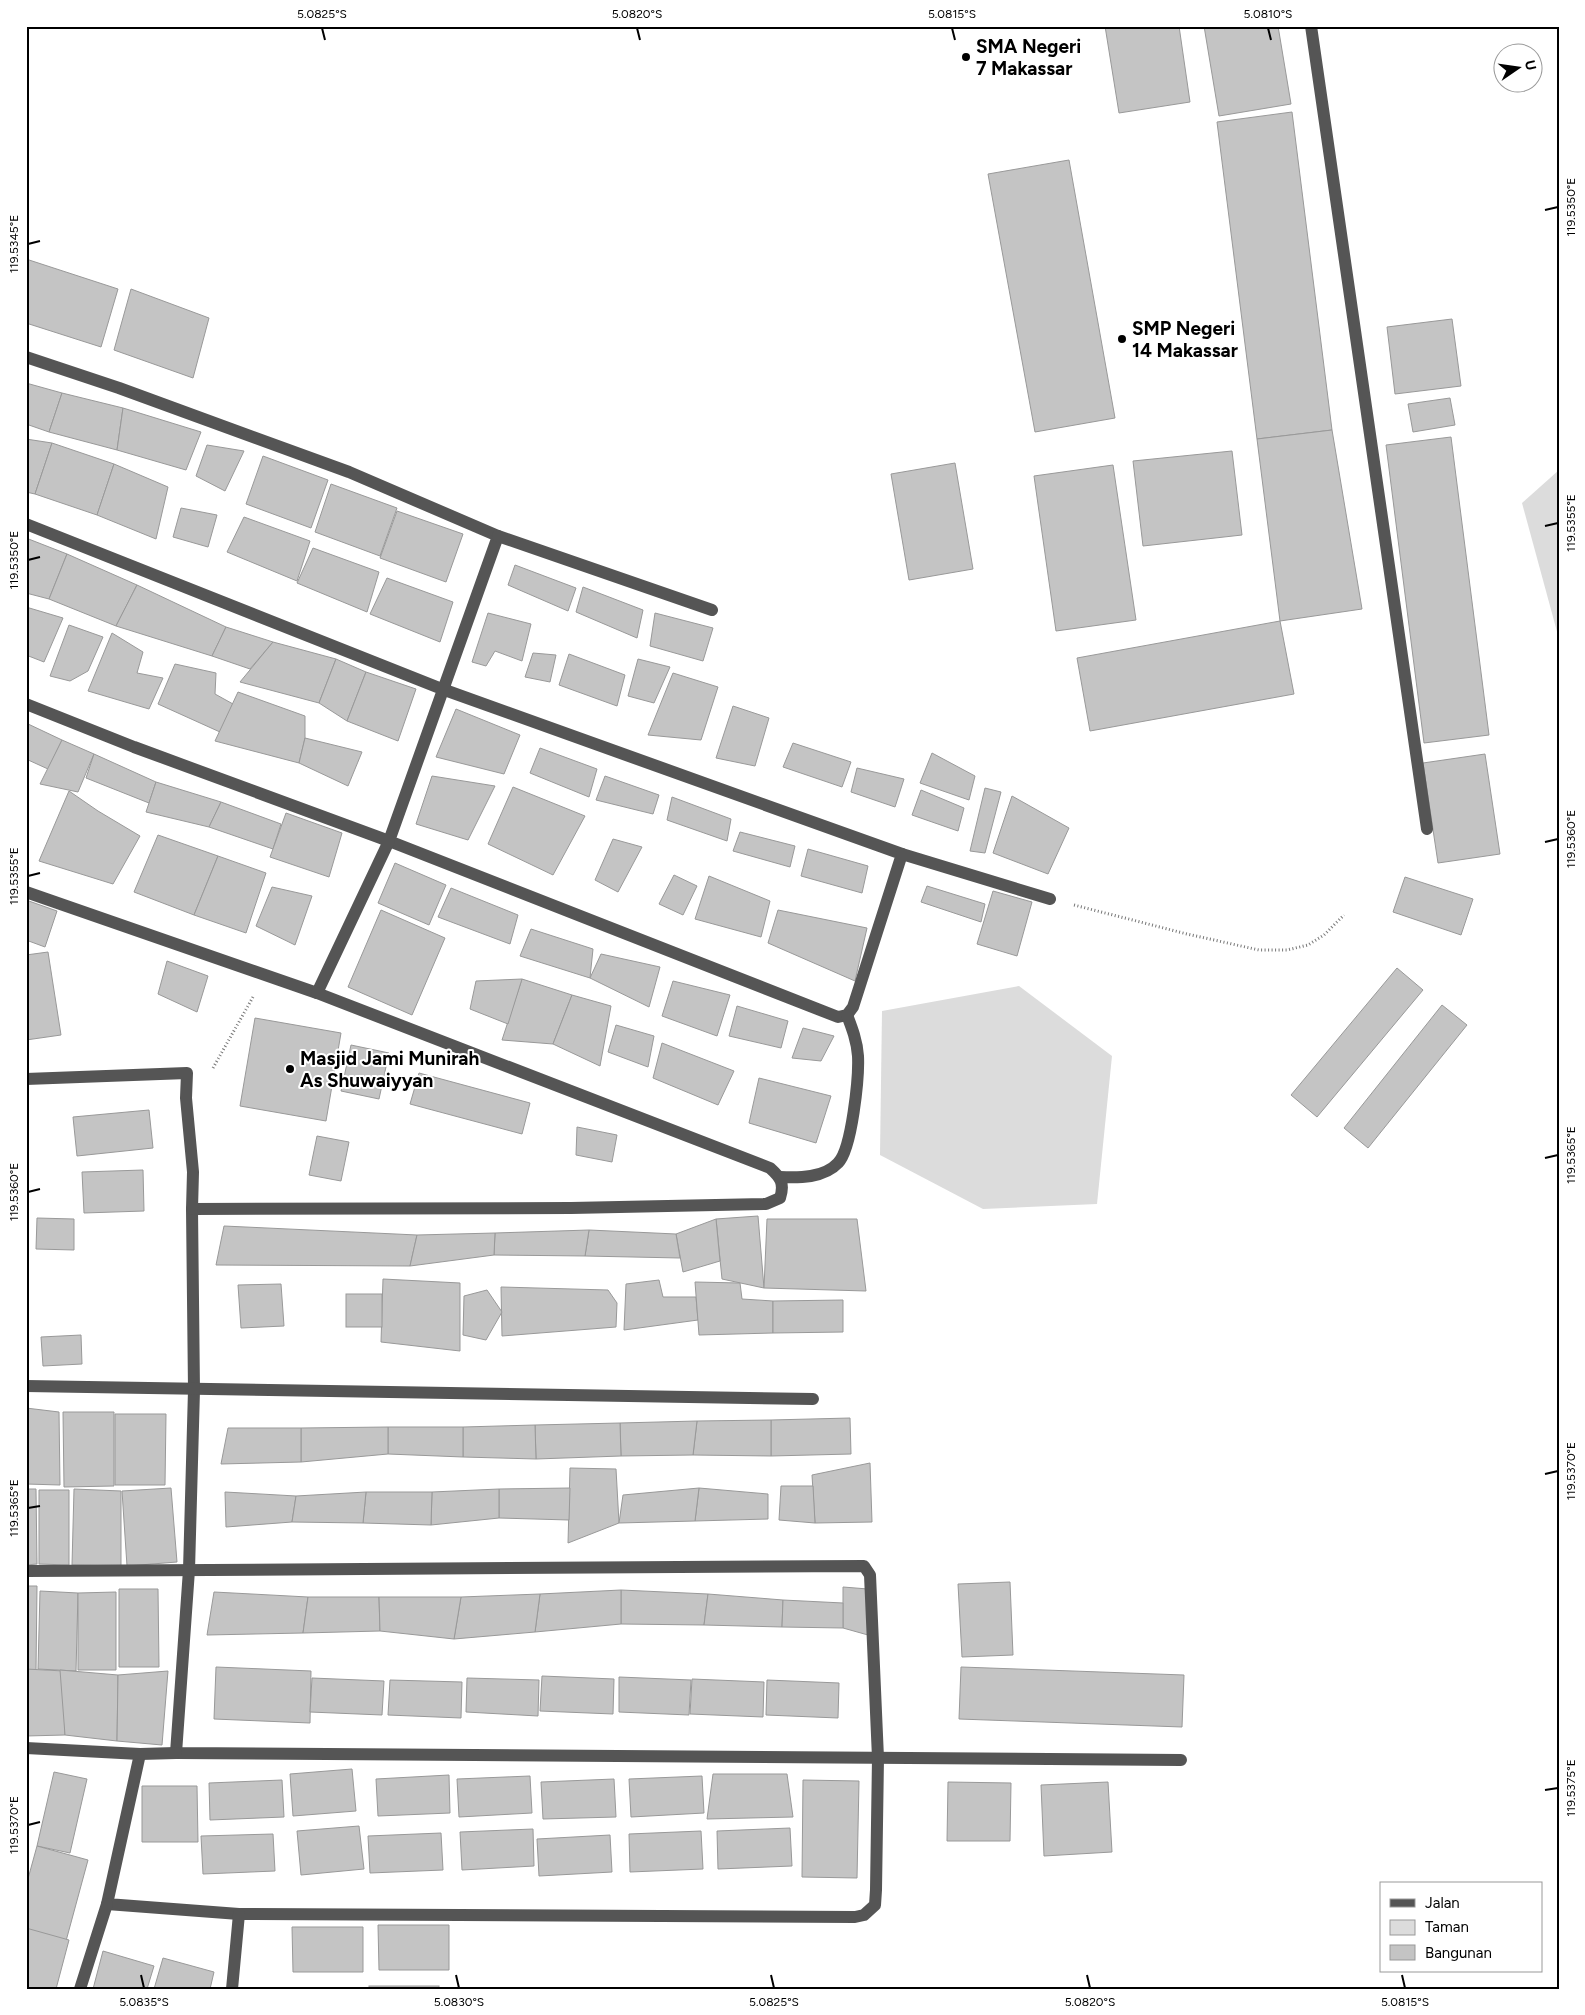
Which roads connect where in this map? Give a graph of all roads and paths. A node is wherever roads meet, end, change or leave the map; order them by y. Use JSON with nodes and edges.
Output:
{"nodes":[{"id":1,"x":1311,"y":26,"type":"edge"},
{"id":2,"x":26,"y":358,"type":"edge"},
{"id":3,"x":26,"y":524,"type":"edge"},
{"id":4,"x":498,"y":536,"type":"junction"},
{"id":5,"x":712,"y":610,"type":"dead end"},
{"id":6,"x":442,"y":689,"type":"junction"},
{"id":7,"x":26,"y":704,"type":"edge"},
{"id":8,"x":1427,"y":829,"type":"dead end"},
{"id":9,"x":389,"y":841,"type":"junction"},
{"id":10,"x":902,"y":854,"type":"junction"},
{"id":11,"x":26,"y":892,"type":"edge"},
{"id":12,"x":1050,"y":899,"type":"joint"},
{"id":13,"x":1344,"y":915,"type":"dead end"},
{"id":14,"x":266,"y":975,"type":"junction"},
{"id":15,"x":317,"y":993,"type":"junction"},
{"id":16,"x":847,"y":1015,"type":"junction"},
{"id":17,"x":210,"y":1071,"type":"dead end"},
{"id":18,"x":26,"y":1080,"type":"edge"},
{"id":19,"x":780,"y":1177,"type":"junction"},
{"id":20,"x":192,"y":1209,"type":"junction"},
{"id":21,"x":26,"y":1386,"type":"edge"},
{"id":22,"x":194,"y":1390,"type":"junction"},
{"id":23,"x":812,"y":1399,"type":"dead end"},
{"id":24,"x":189,"y":1570,"type":"junction"},
{"id":25,"x":26,"y":1571,"type":"edge"},
{"id":26,"x":26,"y":1748,"type":"edge"},
{"id":27,"x":176,"y":1753,"type":"junction"},
{"id":28,"x":140,"y":1754,"type":"junction"},
{"id":29,"x":878,"y":1758,"type":"junction"},
{"id":30,"x":1181,"y":1760,"type":"dead end"},
{"id":31,"x":107,"y":1904,"type":"junction"},
{"id":32,"x":239,"y":1914,"type":"junction"},
{"id":33,"x":80,"y":1989,"type":"edge"},
{"id":34,"x":232,"y":1989,"type":"edge"}],
"edges":[{"from":1,"to":8,"type":"street"},
{"from":2,"to":4,"type":"street"},
{"from":3,"to":6,"type":"street"},
{"from":4,"to":5,"type":"street"},
{"from":4,"to":6,"type":"street"},
{"from":6,"to":9,"type":"street"},
{"from":6,"to":10,"type":"street"},
{"from":7,"to":9,"type":"street"},
{"from":9,"to":15,"type":"street"},
{"from":9,"to":16,"type":"street"},
{"from":10,"to":12,"type":"street"},
{"from":10,"to":16,"type":"street"},
{"from":11,"to":14,"type":"street"},
{"from":12,"to":13,"type":"path"},
{"from":14,"to":15,"type":"street"},
{"from":14,"to":17,"type":"path"},
{"from":15,"to":19,"type":"street"},
{"from":16,"to":19,"type":"street"},
{"from":18,"to":20,"type":"street"},
{"from":19,"to":20,"type":"street"},
{"from":20,"to":22,"type":"street"},
{"from":21,"to":22,"type":"street"},
{"from":22,"to":23,"type":"street"},
{"from":22,"to":24,"type":"street"},
{"from":24,"to":25,"type":"street"},
{"from":24,"to":27,"type":"street"},
{"from":24,"to":29,"type":"street"},
{"from":26,"to":28,"type":"street"},
{"from":27,"to":28,"type":"street"},
{"from":27,"to":29,"type":"street"},
{"from":28,"to":31,"type":"street"},
{"from":29,"to":30,"type":"street"},
{"from":29,"to":32,"type":"street"},
{"from":31,"to":32,"type":"street"},
{"from":31,"to":33,"type":"street"},
{"from":32,"to":34,"type":"street"}]}
